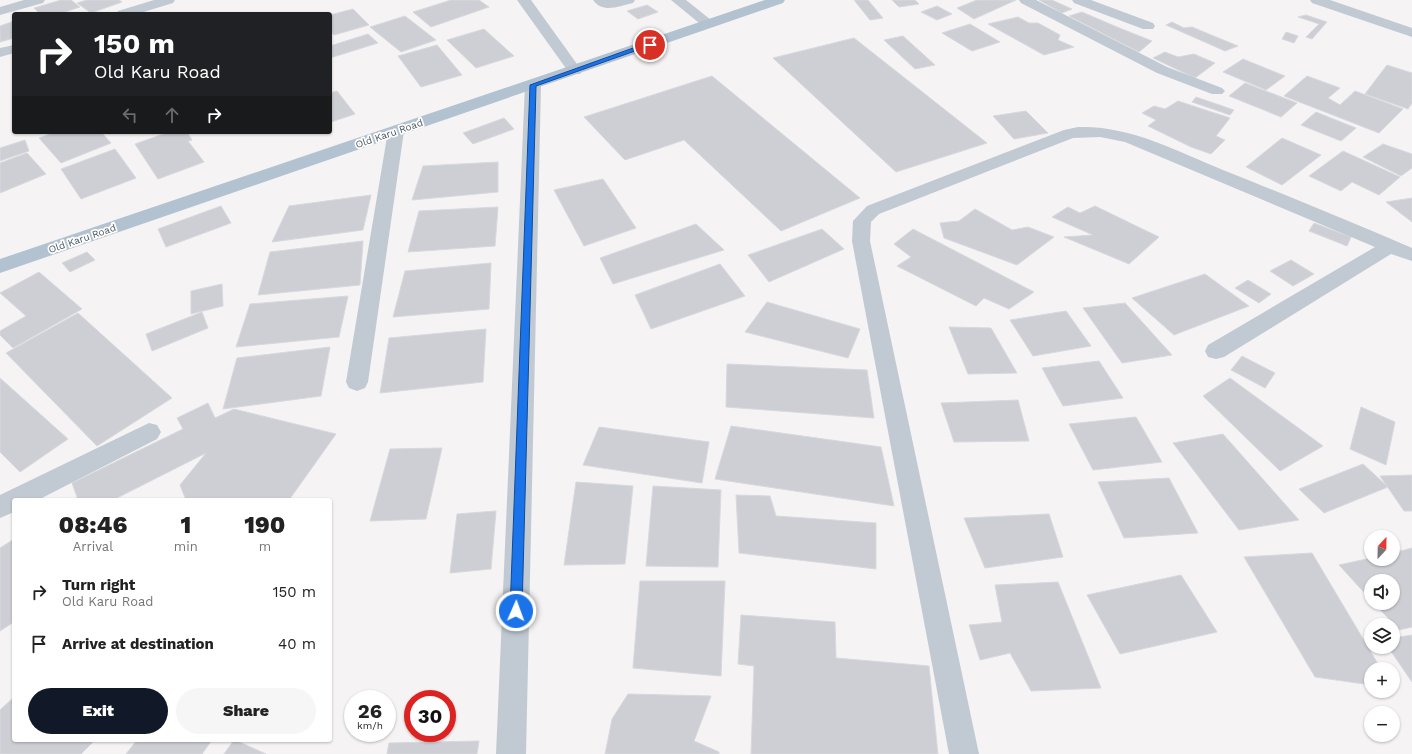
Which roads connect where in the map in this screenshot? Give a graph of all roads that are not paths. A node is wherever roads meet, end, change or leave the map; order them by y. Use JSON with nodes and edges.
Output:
{"nodes":[{"id":1,"x":38,"y":0,"type":"edge"},
{"id":2,"x":168,"y":0,"type":"edge"},
{"id":3,"x":524,"y":0,"type":"edge"},
{"id":4,"x":600,"y":0,"type":"edge"},
{"id":5,"x":628,"y":0,"type":"edge"},
{"id":6,"x":678,"y":0,"type":"edge"},
{"id":7,"x":778,"y":0,"type":"edge"},
{"id":8,"x":1026,"y":0,"type":"edge"},
{"id":9,"x":1079,"y":0,"type":"edge"},
{"id":10,"x":1317,"y":0,"type":"edge"},
{"id":11,"x":0,"y":11,"type":"edge"},
{"id":12,"x":129,"y":12,"type":"edge"},
{"id":13,"x":709,"y":24,"type":"junction"},
{"id":14,"x":1148,"y":26,"type":"dead end"},
{"id":15,"x":1412,"y":33,"type":"edge"},
{"id":16,"x":12,"y":50,"type":"edge"},
{"id":17,"x":0,"y":53,"type":"edge"},
{"id":18,"x":575,"y":71,"type":"junction"},
{"id":19,"x":533,"y":85,"type":"junction"},
{"id":20,"x":1217,"y":91,"type":"dead end"},
{"id":21,"x":396,"y":131,"type":"junction"},
{"id":22,"x":1390,"y":246,"type":"junction"},
{"id":23,"x":1412,"y":255,"type":"edge"},
{"id":24,"x":0,"y":266,"type":"edge"},
{"id":25,"x":1216,"y":351,"type":"dead end"},
{"id":26,"x":357,"y":382,"type":"dead end"},
{"id":27,"x":149,"y":432,"type":"dead end"},
{"id":28,"x":16,"y":498,"type":"edge"},
{"id":29,"x":12,"y":500,"type":"edge"},
{"id":30,"x":0,"y":506,"type":"edge"},
{"id":31,"x":511,"y":754,"type":"edge"},
{"id":32,"x":964,"y":754,"type":"edge"}],
"edges":[{"from":1,"to":11,"type":"street"},
{"from":2,"to":12,"type":"street"},
{"from":3,"to":18,"type":"street"},
{"from":4,"to":5,"type":"street"},
{"from":6,"to":13,"type":"street"},
{"from":7,"to":13,"type":"main road","name":"Old Karu Road"},
{"from":8,"to":20,"type":"street"},
{"from":9,"to":14,"type":"street"},
{"from":10,"to":15,"type":"street"},
{"from":13,"to":18,"type":"main road","name":"Old Karu Road"},
{"from":16,"to":17,"type":"street"},
{"from":18,"to":19,"type":"main road","name":"Old Karu Road"},
{"from":19,"to":21,"type":"main road","name":"Old Karu Road"},
{"from":19,"to":31,"type":"street"},
{"from":21,"to":24,"type":"main road","name":"Old Karu Road"},
{"from":21,"to":26,"type":"street"},
{"from":22,"to":23,"type":"street"},
{"from":22,"to":25,"type":"street"},
{"from":22,"to":32,"type":"street"},
{"from":27,"to":28,"type":"street"},
{"from":29,"to":30,"type":"street"}]}
